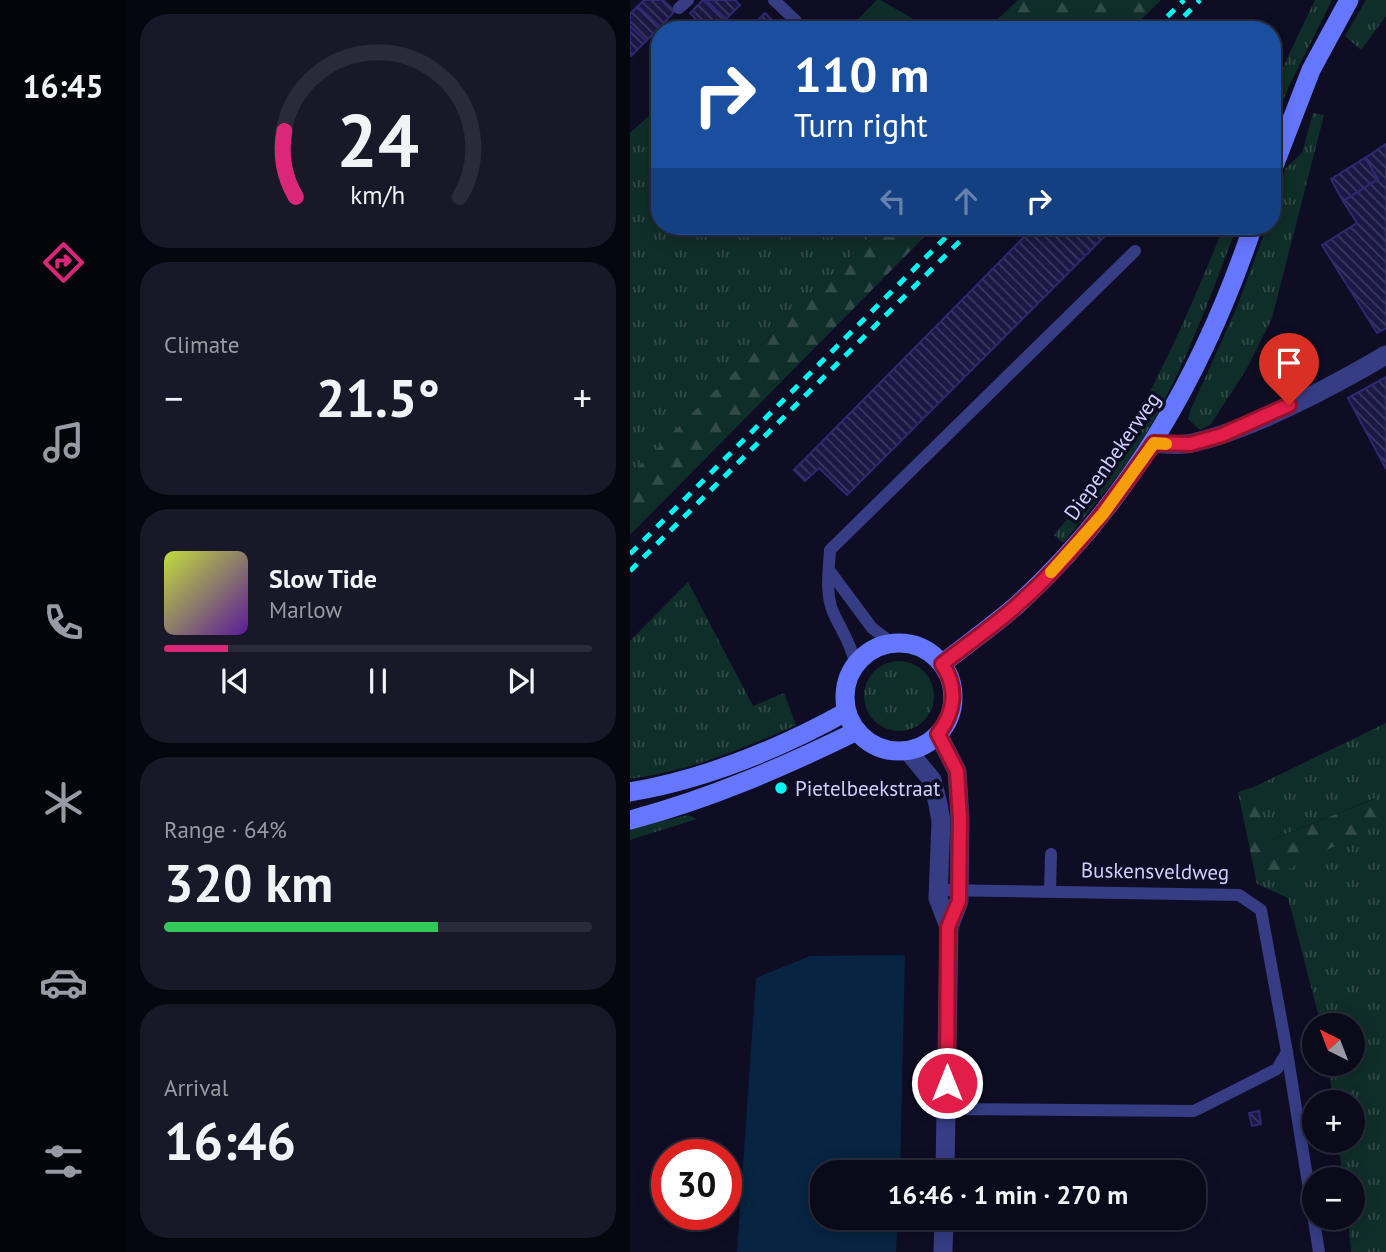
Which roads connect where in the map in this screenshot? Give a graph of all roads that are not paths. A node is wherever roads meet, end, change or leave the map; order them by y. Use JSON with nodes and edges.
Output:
{"nodes":[{"id":1,"x":774,"y":0,"type":"edge"},
{"id":2,"x":1349,"y":0,"type":"edge"},
{"id":3,"x":796,"y":21,"type":"dead end"},
{"id":4,"x":1281,"y":148,"type":"edge"},
{"id":5,"x":1250,"y":235,"type":"edge"},
{"id":6,"x":1135,"y":251,"type":"dead end"},
{"id":7,"x":1386,"y":355,"type":"edge"},
{"id":8,"x":1154,"y":443,"type":"junction"},
{"id":9,"x":829,"y":569,"type":"junction"},
{"id":10,"x":892,"y":643,"type":"junction"},
{"id":11,"x":855,"y":663,"type":"junction"},
{"id":12,"x":942,"y":664,"type":"junction"},
{"id":13,"x":846,"y":712,"type":"junction"},
{"id":14,"x":857,"y":731,"type":"junction"},
{"id":15,"x":938,"y":734,"type":"junction"},
{"id":16,"x":908,"y":751,"type":"junction"},
{"id":17,"x":630,"y":792,"type":"edge"},
{"id":18,"x":630,"y":820,"type":"edge"},
{"id":19,"x":1051,"y":855,"type":"dead end"},
{"id":20,"x":959,"y":889,"type":"junction"},
{"id":21,"x":938,"y":890,"type":"junction"},
{"id":22,"x":1050,"y":891,"type":"junction"},
{"id":23,"x":948,"y":927,"type":"junction"},
{"id":24,"x":1287,"y":1052,"type":"junction"},
{"id":25,"x":947,"y":1109,"type":"junction"},
{"id":26,"x":945,"y":1160,"type":"edge"},
{"id":27,"x":944,"y":1230,"type":"edge"},
{"id":28,"x":943,"y":1252,"type":"edge"},
{"id":29,"x":1319,"y":1252,"type":"edge"}],
"edges":[{"from":1,"to":3,"type":"lane"},
{"from":2,"to":4,"type":"main road"},
{"from":5,"to":8,"type":"main road","name":"Diepenbekerweg"},
{"from":6,"to":9,"type":"lane"},
{"from":7,"to":8,"type":"street"},
{"from":8,"to":12,"type":"main road","name":"Diepenbekerweg"},
{"from":9,"to":10,"type":"lane"},
{"from":9,"to":11,"type":"lane"},
{"from":10,"to":11,"type":"main road"},
{"from":10,"to":12,"type":"main road"},
{"from":11,"to":13,"type":"main road"},
{"from":12,"to":15,"type":"main road"},
{"from":13,"to":14,"type":"main road"},
{"from":13,"to":17,"type":"main road"},
{"from":14,"to":16,"type":"main road"},
{"from":14,"to":18,"type":"main road"},
{"from":15,"to":16,"type":"main road"},
{"from":15,"to":20,"type":"street"},
{"from":16,"to":21,"type":"street"},
{"from":19,"to":22,"type":"lane"},
{"from":20,"to":21,"type":"lane","name":"Buskensveldweg"},
{"from":20,"to":22,"type":"lane","name":"Buskensveldweg"},
{"from":20,"to":23,"type":"street"},
{"from":21,"to":23,"type":"street"},
{"from":22,"to":24,"type":"lane","name":"Buskensveldweg"},
{"from":23,"to":25,"type":"street"},
{"from":24,"to":25,"type":"lane"},
{"from":24,"to":29,"type":"lane","name":"Buskensveldweg"},
{"from":25,"to":26,"type":"street"},
{"from":27,"to":28,"type":"street"}]}
